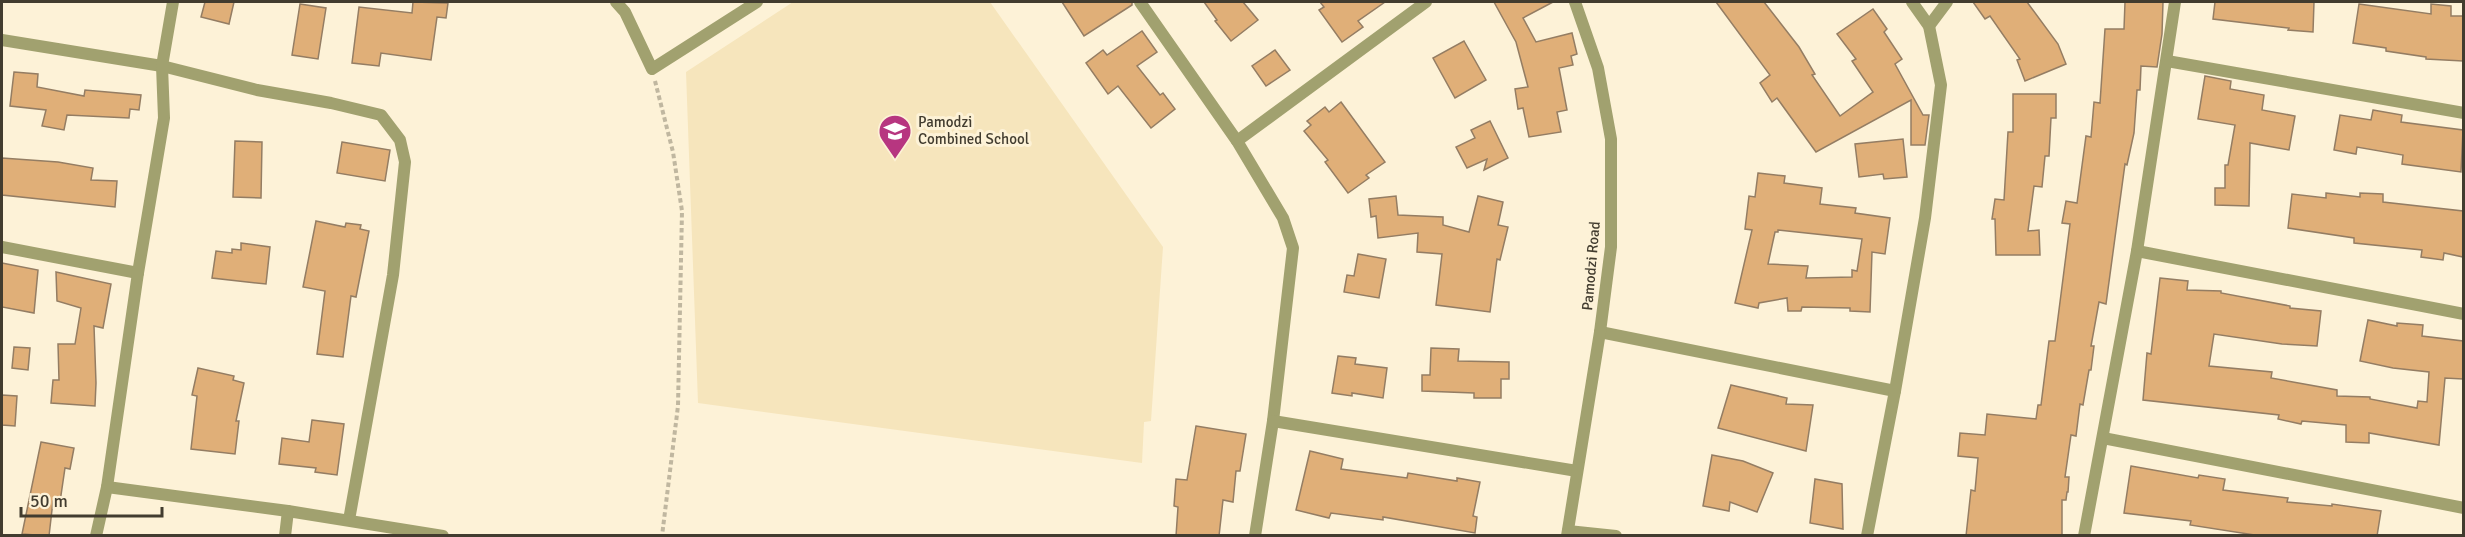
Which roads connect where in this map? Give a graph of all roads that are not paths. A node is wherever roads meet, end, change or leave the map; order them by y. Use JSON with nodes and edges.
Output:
{"nodes":[{"id":1,"x":173,"y":2,"type":"edge"},
{"id":2,"x":616,"y":2,"type":"edge"},
{"id":3,"x":757,"y":2,"type":"edge"},
{"id":4,"x":1140,"y":2,"type":"edge"},
{"id":5,"x":1426,"y":2,"type":"edge"},
{"id":6,"x":1575,"y":2,"type":"edge"},
{"id":7,"x":1912,"y":2,"type":"edge"},
{"id":8,"x":1947,"y":2,"type":"edge"},
{"id":9,"x":2175,"y":2,"type":"edge"},
{"id":10,"x":1929,"y":26,"type":"junction"},
{"id":11,"x":2,"y":40,"type":"edge"},
{"id":12,"x":2167,"y":61,"type":"junction"},
{"id":13,"x":162,"y":66,"type":"junction"},
{"id":14,"x":2463,"y":113,"type":"edge"},
{"id":15,"x":1237,"y":141,"type":"junction"},
{"id":16,"x":2,"y":247,"type":"edge"},
{"id":17,"x":2137,"y":251,"type":"junction"},
{"id":18,"x":138,"y":273,"type":"junction"},
{"id":19,"x":2463,"y":314,"type":"edge"},
{"id":20,"x":1600,"y":332,"type":"junction"},
{"id":21,"x":1895,"y":392,"type":"junction"},
{"id":22,"x":1273,"y":421,"type":"junction"},
{"id":23,"x":2103,"y":438,"type":"junction"},
{"id":24,"x":1577,"y":471,"type":"junction"},
{"id":25,"x":107,"y":487,"type":"junction"},
{"id":26,"x":2463,"y":508,"type":"edge"},
{"id":27,"x":288,"y":511,"type":"junction"},
{"id":28,"x":348,"y":520,"type":"junction"},
{"id":29,"x":1567,"y":533,"type":"edge"},
{"id":30,"x":96,"y":536,"type":"edge"},
{"id":31,"x":285,"y":536,"type":"edge"},
{"id":32,"x":443,"y":536,"type":"edge"},
{"id":33,"x":1255,"y":536,"type":"edge"},
{"id":34,"x":1616,"y":536,"type":"edge"},
{"id":35,"x":1867,"y":536,"type":"edge"},
{"id":36,"x":2084,"y":536,"type":"edge"}],
"edges":[{"from":1,"to":13,"type":"street"},
{"from":2,"to":3,"type":"street"},
{"from":4,"to":15,"type":"street"},
{"from":5,"to":15,"type":"street"},
{"from":6,"to":20,"type":"street","name":"Pamodzi Road"},
{"from":7,"to":10,"type":"street"},
{"from":8,"to":10,"type":"street"},
{"from":9,"to":12,"type":"street"},
{"from":10,"to":21,"type":"street"},
{"from":11,"to":13,"type":"street"},
{"from":12,"to":14,"type":"street"},
{"from":12,"to":17,"type":"street"},
{"from":13,"to":18,"type":"street"},
{"from":13,"to":28,"type":"street"},
{"from":15,"to":22,"type":"street"},
{"from":16,"to":18,"type":"street"},
{"from":17,"to":19,"type":"street"},
{"from":17,"to":23,"type":"street"},
{"from":18,"to":25,"type":"street"},
{"from":20,"to":21,"type":"street"},
{"from":20,"to":24,"type":"street","name":"Pamodzi Road"},
{"from":21,"to":35,"type":"street"},
{"from":22,"to":24,"type":"street"},
{"from":22,"to":33,"type":"street"},
{"from":23,"to":26,"type":"street"},
{"from":23,"to":36,"type":"street"},
{"from":24,"to":29,"type":"street","name":"Pamodzi Road"},
{"from":25,"to":27,"type":"street"},
{"from":25,"to":30,"type":"street"},
{"from":27,"to":28,"type":"street"},
{"from":27,"to":31,"type":"street"},
{"from":28,"to":32,"type":"street"},
{"from":29,"to":34,"type":"street"}]}
